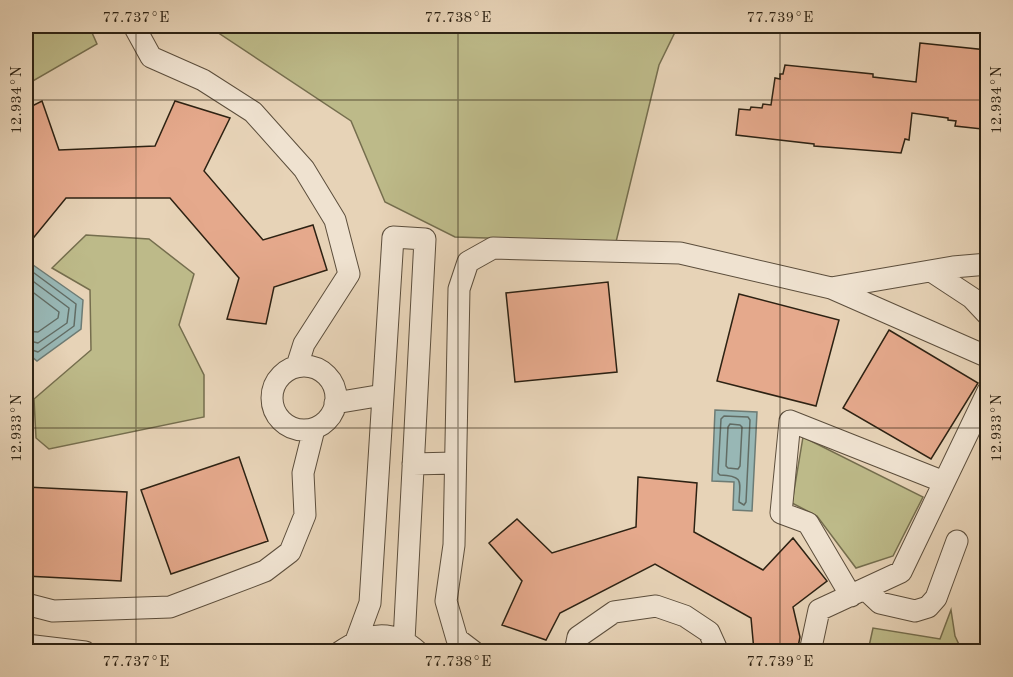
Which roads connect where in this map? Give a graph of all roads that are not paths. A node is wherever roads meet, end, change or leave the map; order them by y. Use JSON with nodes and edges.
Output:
{"nodes":[{"id":1,"x":134,"y":26,"type":"edge"},
{"id":2,"x":987,"y":264,"type":"edge"},
{"id":3,"x":931,"y":271,"type":"junction"},
{"id":4,"x":831,"y":288,"type":"junction"},
{"id":5,"x":987,"y":315,"type":"edge"},
{"id":6,"x":388,"y":318,"type":"junction"},
{"id":7,"x":421,"y":321,"type":"junction"},
{"id":8,"x":987,"y":357,"type":"edge"},
{"id":9,"x":297,"y":366,"type":"junction"},
{"id":10,"x":987,"y":391,"type":"edge"},
{"id":11,"x":383,"y":395,"type":"junction"},
{"id":12,"x":335,"y":403,"type":"junction"},
{"id":13,"x":314,"y":429,"type":"junction"},
{"id":14,"x":413,"y":464,"type":"junction"},
{"id":15,"x":454,"y":464,"type":"junction"},
{"id":16,"x":944,"y":483,"type":"junction"},
{"id":17,"x":957,"y":541,"type":"dead end"},
{"id":18,"x":858,"y":592,"type":"junction"},
{"id":19,"x":26,"y":604,"type":"edge"},
{"id":20,"x":26,"y":645,"type":"edge"},
{"id":21,"x":348,"y":646,"type":"edge"},
{"id":22,"x":411,"y":646,"type":"edge"},
{"id":23,"x":85,"y":651,"type":"edge"},
{"id":24,"x":474,"y":651,"type":"edge"},
{"id":25,"x":575,"y":651,"type":"edge"},
{"id":26,"x":718,"y":651,"type":"edge"},
{"id":27,"x":810,"y":651,"type":"edge"}],
"edges":[{"from":1,"to":9,"type":"street"},
{"from":2,"to":3,"type":"street"},
{"from":3,"to":4,"type":"street"},
{"from":3,"to":5,"type":"street"},
{"from":4,"to":8,"type":"street"},
{"from":4,"to":15,"type":"street"},
{"from":6,"to":7,"type":"street"},
{"from":6,"to":7,"type":"street"},
{"from":6,"to":11,"type":"street"},
{"from":7,"to":14,"type":"street"},
{"from":9,"to":12,"type":"street"},
{"from":9,"to":13,"type":"street"},
{"from":10,"to":16,"type":"street"},
{"from":11,"to":12,"type":"street"},
{"from":11,"to":21,"type":"street"},
{"from":12,"to":13,"type":"street"},
{"from":13,"to":19,"type":"street"},
{"from":14,"to":15,"type":"street"},
{"from":14,"to":22,"type":"street"},
{"from":15,"to":24,"type":"street"},
{"from":16,"to":18,"type":"street"},
{"from":16,"to":18,"type":"street"},
{"from":17,"to":18,"type":"street"},
{"from":18,"to":27,"type":"street"},
{"from":20,"to":23,"type":"street"},
{"from":21,"to":22,"type":"street"},
{"from":25,"to":26,"type":"street"}]}
